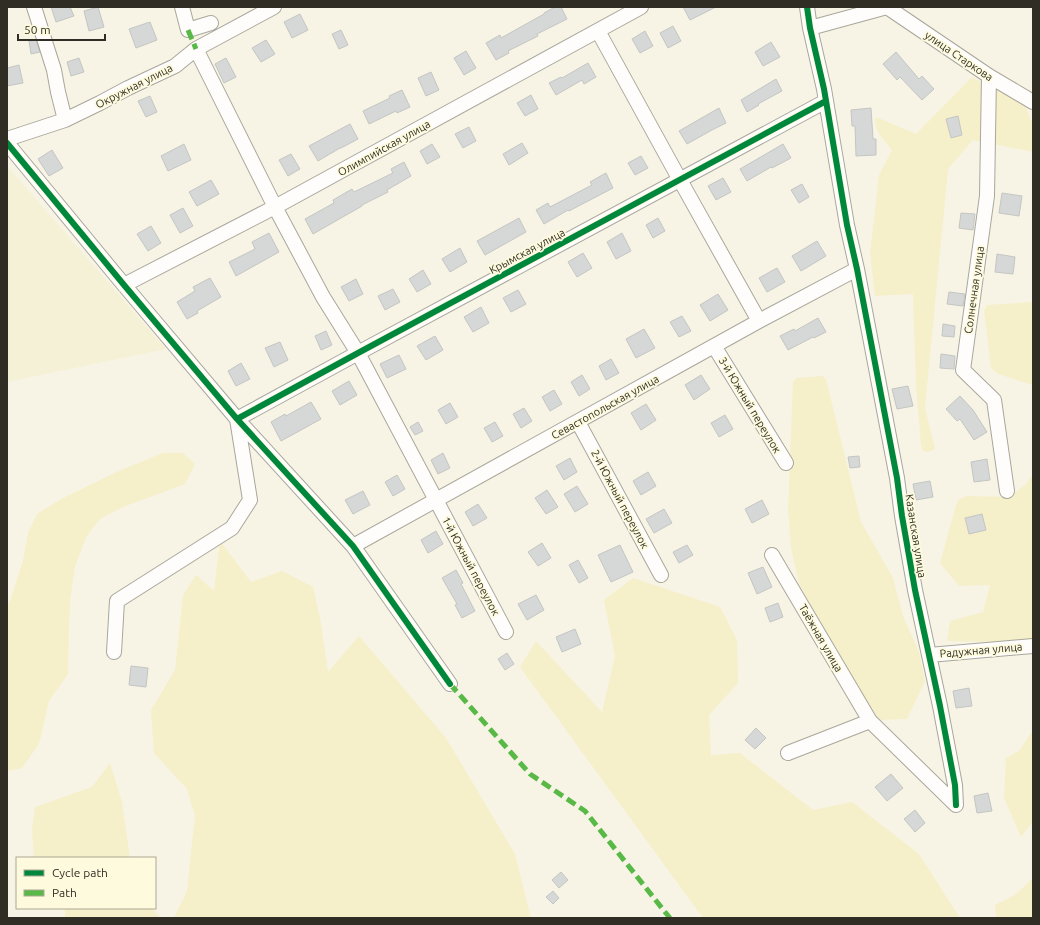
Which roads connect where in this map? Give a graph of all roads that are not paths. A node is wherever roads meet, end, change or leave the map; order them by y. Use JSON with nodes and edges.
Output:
{"nodes":[{"id":1,"x":34,"y":7,"type":"edge"},
{"id":2,"x":182,"y":7,"type":"edge"},
{"id":3,"x":274,"y":7,"type":"edge"},
{"id":4,"x":641,"y":7,"type":"edge"},
{"id":5,"x":807,"y":7,"type":"edge"},
{"id":6,"x":887,"y":7,"type":"edge"},
{"id":7,"x":211,"y":23,"type":"dead end"},
{"id":8,"x":810,"y":28,"type":"junction"},
{"id":9,"x":598,"y":30,"type":"junction"},
{"id":10,"x":196,"y":49,"type":"junction"},
{"id":11,"x":989,"y":76,"type":"junction"},
{"id":12,"x":826,"y":101,"type":"junction"},
{"id":13,"x":1033,"y":102,"type":"edge"},
{"id":14,"x":65,"y":120,"type":"junction"},
{"id":15,"x":7,"y":139,"type":"edge"},
{"id":16,"x":7,"y":143,"type":"edge"},
{"id":17,"x":680,"y":180,"type":"junction"},
{"id":18,"x":275,"y":207,"type":"junction"},
{"id":19,"x":857,"y":269,"type":"junction"},
{"id":20,"x":124,"y":284,"type":"junction"},
{"id":21,"x":760,"y":321,"type":"junction"},
{"id":22,"x":714,"y":346,"type":"junction"},
{"id":23,"x":358,"y":353,"type":"junction"},
{"id":24,"x":237,"y":419,"type":"junction"},
{"id":25,"x":578,"y":422,"type":"junction"},
{"id":26,"x":786,"y":463,"type":"dead end"},
{"id":27,"x":1007,"y":491,"type":"dead end"},
{"id":28,"x":436,"y":501,"type":"junction"},
{"id":29,"x":353,"y":546,"type":"junction"},
{"id":30,"x":772,"y":555,"type":"dead end"},
{"id":31,"x":661,"y":576,"type":"dead end"},
{"id":32,"x":506,"y":632,"type":"dead end"},
{"id":33,"x":1033,"y":646,"type":"edge"},
{"id":34,"x":114,"y":652,"type":"dead end"},
{"id":35,"x":929,"y":655,"type":"junction"},
{"id":36,"x":450,"y":684,"type":"dead end"},
{"id":37,"x":870,"y":721,"type":"junction"},
{"id":38,"x":788,"y":753,"type":"dead end"},
{"id":39,"x":956,"y":805,"type":"joint"}],
"edges":[{"from":1,"to":14,"type":"street"},
{"from":2,"to":7,"type":"street"},
{"from":3,"to":10,"type":"street","name":"Окружная улица"},
{"from":4,"to":9,"type":"street","name":"Олимпийская улица"},
{"from":5,"to":8,"type":"street","name":"Казанская улица"},
{"from":6,"to":8,"type":"street"},
{"from":6,"to":11,"type":"street","name":"улица Старкова"},
{"from":8,"to":12,"type":"street","name":"Казанская улица"},
{"from":9,"to":17,"type":"street"},
{"from":9,"to":18,"type":"street","name":"Олимпийская улица"},
{"from":10,"to":14,"type":"street","name":"Окружная улица"},
{"from":10,"to":18,"type":"street","name":"1-й Южный переулок"},
{"from":11,"to":13,"type":"street","name":"улица Старкова"},
{"from":11,"to":27,"type":"street","name":"Солнечная улица"},
{"from":12,"to":17,"type":"street","name":"Крымская улица"},
{"from":12,"to":19,"type":"street","name":"Казанская улица"},
{"from":14,"to":15,"type":"street","name":"Окружная улица"},
{"from":16,"to":20,"type":"street"},
{"from":17,"to":21,"type":"street"},
{"from":17,"to":23,"type":"street","name":"Крымская улица"},
{"from":18,"to":20,"type":"street","name":"Олимпийская улица"},
{"from":18,"to":23,"type":"street","name":"1-й Южный переулок"},
{"from":19,"to":21,"type":"street","name":"Севастопольская улица"},
{"from":19,"to":35,"type":"street","name":"Казанская улица"},
{"from":20,"to":24,"type":"street"},
{"from":21,"to":22,"type":"street","name":"Севастопольская улица"},
{"from":22,"to":25,"type":"street","name":"Севастопольская улица"},
{"from":22,"to":26,"type":"street","name":"3-й Южный переулок"},
{"from":23,"to":24,"type":"street","name":"Крымская улица"},
{"from":23,"to":28,"type":"street","name":"1-й Южный переулок"},
{"from":24,"to":29,"type":"street"},
{"from":24,"to":34,"type":"street"},
{"from":25,"to":28,"type":"street","name":"Севастопольская улица"},
{"from":25,"to":31,"type":"street","name":"2-й Южный переулок"},
{"from":28,"to":29,"type":"street","name":"Севастопольская улица"},
{"from":28,"to":32,"type":"street","name":"1-й Южный переулок"},
{"from":29,"to":36,"type":"street"},
{"from":30,"to":37,"type":"street","name":"Таёжная улица"},
{"from":33,"to":35,"type":"street","name":"Радужная улица"},
{"from":35,"to":39,"type":"street","name":"Казанская улица"},
{"from":37,"to":38,"type":"street"},
{"from":37,"to":39,"type":"street","name":"Таёжная улица"}]}
